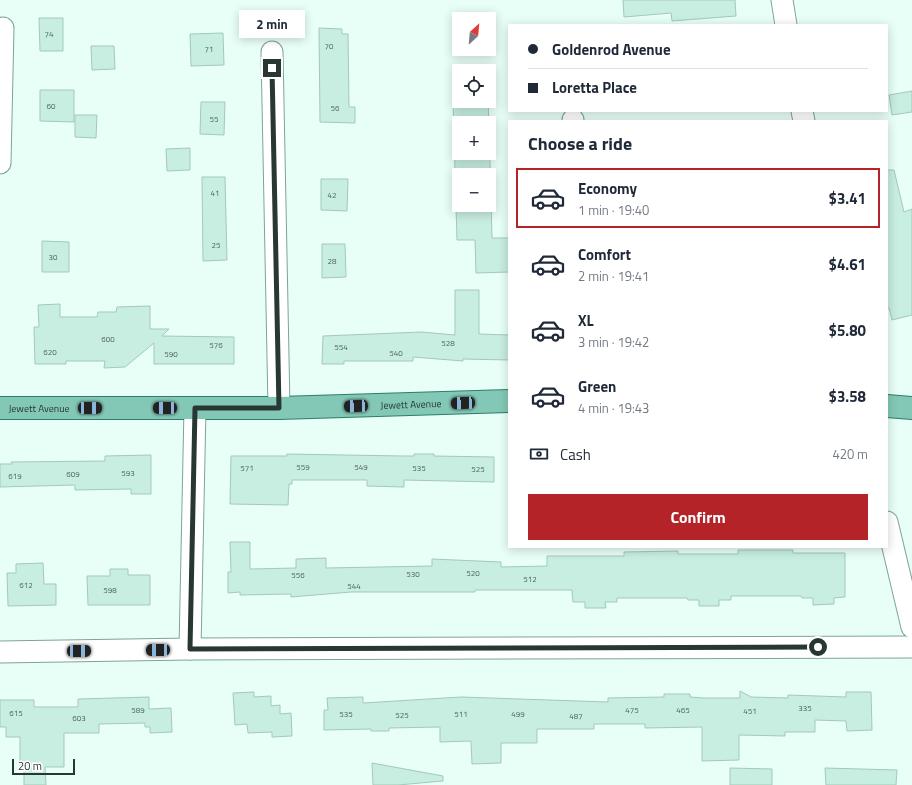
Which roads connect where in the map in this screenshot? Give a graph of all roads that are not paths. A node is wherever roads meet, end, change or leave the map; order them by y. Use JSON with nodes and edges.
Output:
{"nodes":[{"id":1,"x":782,"y":0,"type":"edge"},
{"id":2,"x":786,"y":24,"type":"edge"},
{"id":3,"x":3,"y":28,"type":"dead end"},
{"id":4,"x":272,"y":52,"type":"dead end"},
{"id":5,"x":0,"y":164,"type":"edge"},
{"id":6,"x":508,"y":401,"type":"edge"},
{"id":7,"x":888,"y":406,"type":"edge"},
{"id":8,"x":0,"y":408,"type":"edge"},
{"id":9,"x":195,"y":408,"type":"junction"},
{"id":10,"x":279,"y":408,"type":"junction"},
{"id":11,"x":912,"y":408,"type":"edge"},
{"id":12,"x":888,"y":526,"type":"edge"},
{"id":13,"x":912,"y":627,"type":"edge"},
{"id":14,"x":912,"y":646,"type":"edge"},
{"id":15,"x":190,"y":649,"type":"junction"},
{"id":16,"x":0,"y":652,"type":"edge"}],
"edges":[{"from":1,"to":2,"type":"street"},
{"from":3,"to":5,"type":"street"},
{"from":4,"to":10,"type":"street"},
{"from":6,"to":10,"type":"main road","name":"Jewett Avenue"},
{"from":7,"to":11,"type":"main road"},
{"from":8,"to":9,"type":"main road","name":"Jewett Avenue"},
{"from":9,"to":10,"type":"main road","name":"Jewett Avenue"},
{"from":9,"to":15,"type":"street"},
{"from":12,"to":13,"type":"street"},
{"from":14,"to":15,"type":"street"},
{"from":15,"to":16,"type":"street"}]}
